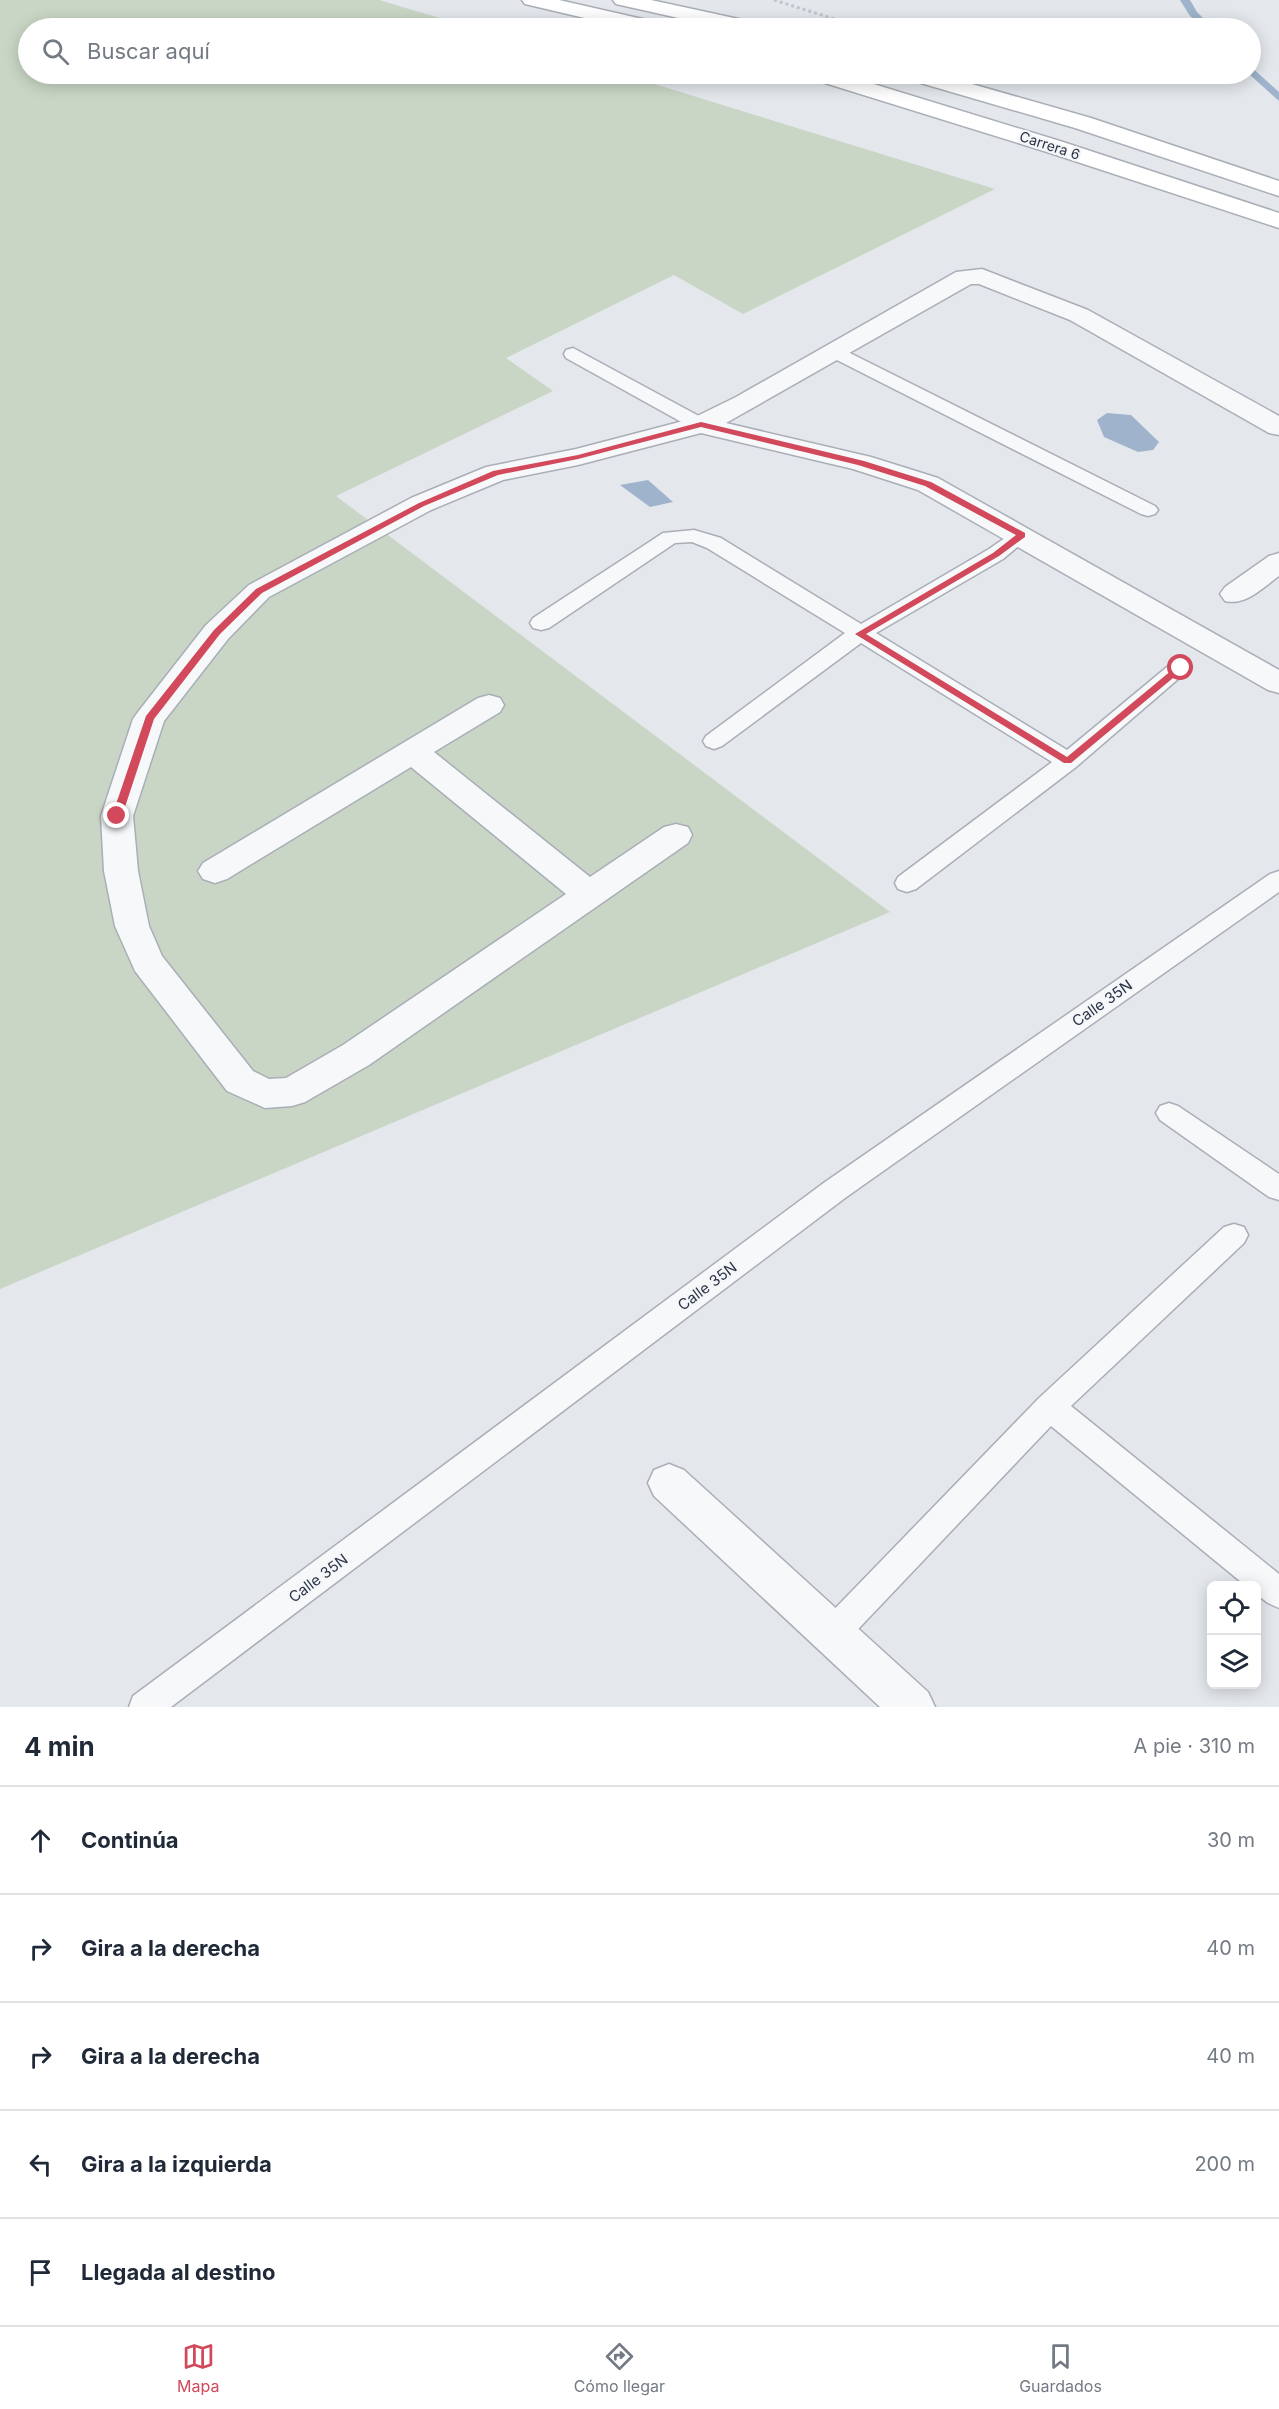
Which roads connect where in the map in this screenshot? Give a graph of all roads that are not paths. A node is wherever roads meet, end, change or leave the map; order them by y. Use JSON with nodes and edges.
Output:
{"nodes":[{"id":1,"x":532,"y":0,"type":"edge"},
{"id":2,"x":623,"y":0,"type":"edge"},
{"id":3,"x":609,"y":18,"type":"edge"},
{"id":4,"x":704,"y":18,"type":"edge"},
{"id":5,"x":852,"y":84,"type":"edge"},
{"id":6,"x":949,"y":84,"type":"edge"},
{"id":7,"x":1083,"y":123,"type":"junction"},
{"id":8,"x":1055,"y":147,"type":"junction"},
{"id":9,"x":1279,"y":189,"type":"edge"},
{"id":10,"x":1279,"y":221,"type":"edge"},
{"id":11,"x":834,"y":351,"type":"junction"},
{"id":12,"x":573,"y":354,"type":"dead end"},
{"id":13,"x":701,"y":425,"type":"junction"},
{"id":14,"x":1279,"y":427,"type":"edge"},
{"id":15,"x":1148,"y":510,"type":"dead end"},
{"id":16,"x":1022,"y":535,"type":"junction"},
{"id":17,"x":1279,"y":562,"type":"edge"},
{"id":18,"x":1236,"y":594,"type":"dead end"},
{"id":19,"x":541,"y":623,"type":"dead end"},
{"id":20,"x":859,"y":634,"type":"junction"},
{"id":21,"x":1181,"y":668,"type":"dead end"},
{"id":22,"x":1279,"y":683,"type":"edge"},
{"id":23,"x":489,"y":705,"type":"dead end"},
{"id":24,"x":714,"y":741,"type":"dead end"},
{"id":25,"x":413,"y":752,"type":"junction"},
{"id":26,"x":1068,"y":761,"type":"junction"},
{"id":27,"x":676,"y":835,"type":"dead end"},
{"id":28,"x":214,"y":871,"type":"dead end"},
{"id":29,"x":1279,"y":880,"type":"edge"},
{"id":30,"x":907,"y":883,"type":"dead end"},
{"id":31,"x":589,"y":894,"type":"junction"},
{"id":32,"x":1169,"y":1113,"type":"dead end"},
{"id":33,"x":1279,"y":1189,"type":"edge"},
{"id":34,"x":1233,"y":1235,"type":"dead end"},
{"id":35,"x":1050,"y":1407,"type":"junction"},
{"id":36,"x":669,"y":1484,"type":"dead end"},
{"id":37,"x":1279,"y":1593,"type":"edge"},
{"id":38,"x":833,"y":1633,"type":"junction"},
{"id":39,"x":145,"y":1707,"type":"edge"},
{"id":40,"x":912,"y":1707,"type":"edge"}],
"edges":[{"from":1,"to":3,"type":"main road"},
{"from":2,"to":4,"type":"main road"},
{"from":5,"to":8,"type":"main road","name":"Carrera 6"},
{"from":6,"to":7,"type":"main road","name":"Carrera 6"},
{"from":7,"to":8,"type":"main road"},
{"from":7,"to":9,"type":"main road","name":"Carrera 6"},
{"from":8,"to":10,"type":"main road","name":"Carrera 6"},
{"from":11,"to":13,"type":"street"},
{"from":11,"to":14,"type":"street"},
{"from":11,"to":15,"type":"lane"},
{"from":12,"to":13,"type":"lane"},
{"from":13,"to":16,"type":"street"},
{"from":13,"to":31,"type":"street"},
{"from":16,"to":20,"type":"lane"},
{"from":16,"to":22,"type":"street"},
{"from":17,"to":18,"type":"street"},
{"from":19,"to":20,"type":"lane"},
{"from":20,"to":24,"type":"lane"},
{"from":20,"to":26,"type":"lane"},
{"from":21,"to":26,"type":"lane"},
{"from":23,"to":25,"type":"street"},
{"from":25,"to":28,"type":"street"},
{"from":25,"to":31,"type":"street"},
{"from":26,"to":30,"type":"lane"},
{"from":27,"to":31,"type":"street"},
{"from":29,"to":39,"type":"lane","name":"Calle 35N"},
{"from":32,"to":33,"type":"lane"},
{"from":34,"to":35,"type":"lane"},
{"from":35,"to":37,"type":"lane"},
{"from":35,"to":38,"type":"lane"},
{"from":36,"to":38,"type":"street"},
{"from":38,"to":40,"type":"street"}]}
